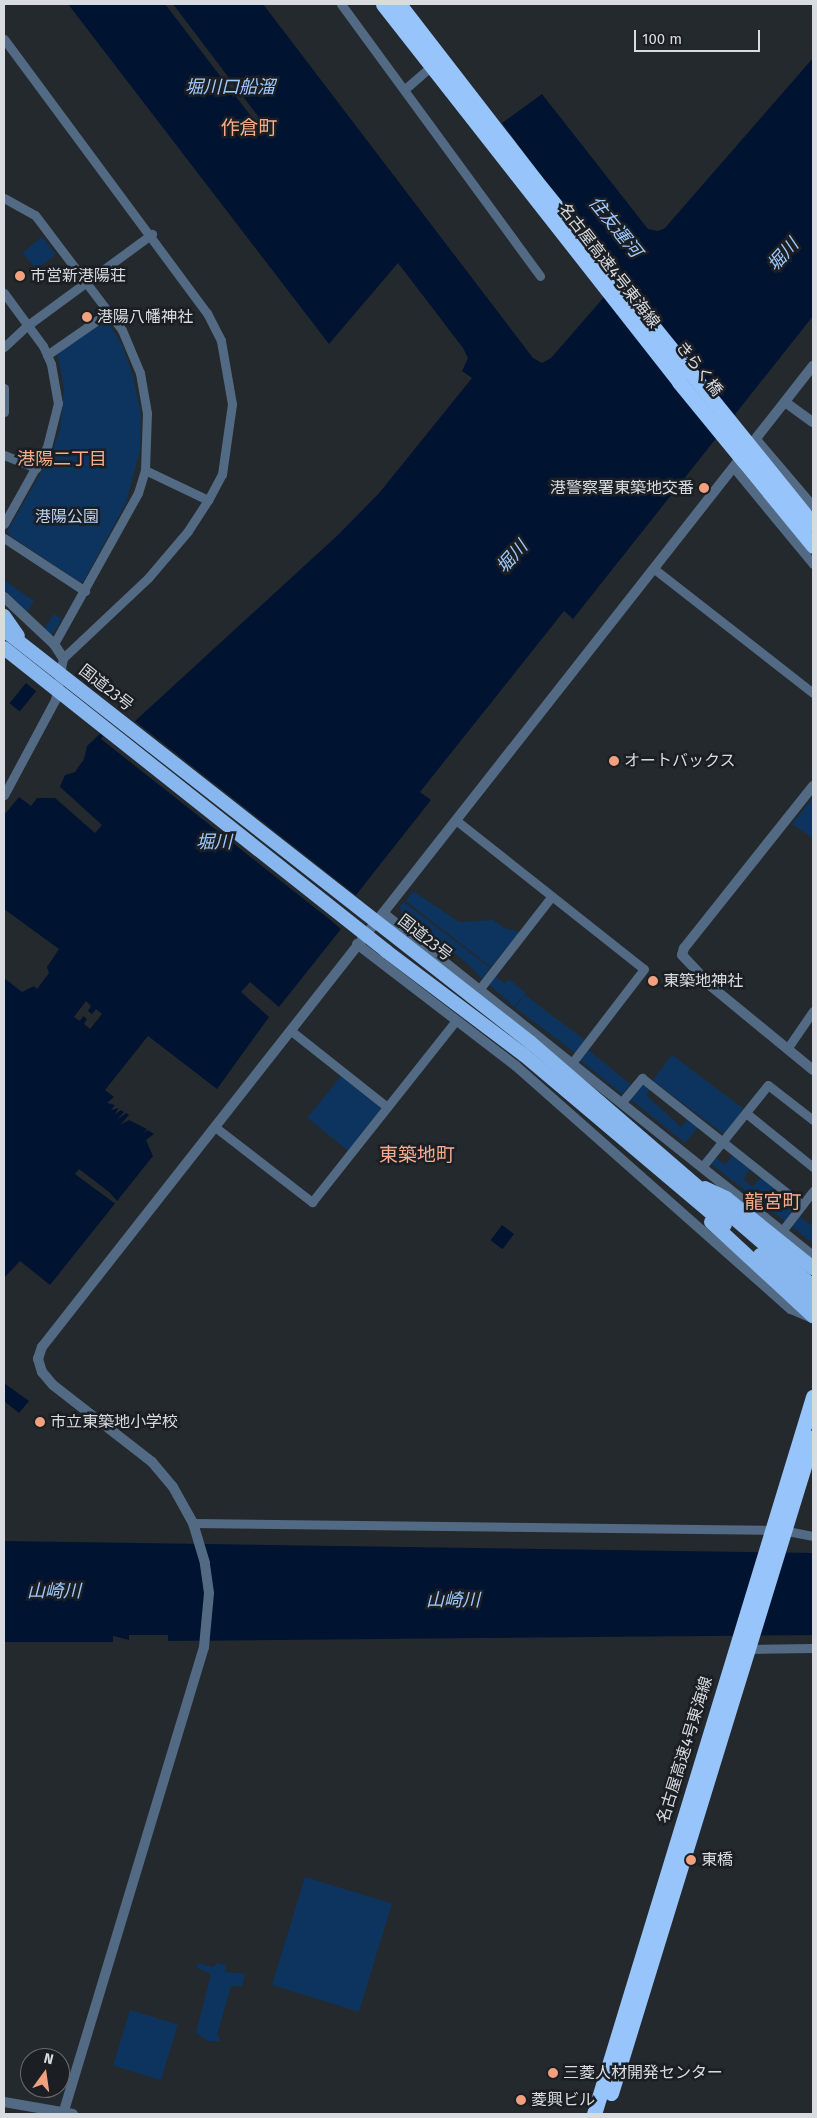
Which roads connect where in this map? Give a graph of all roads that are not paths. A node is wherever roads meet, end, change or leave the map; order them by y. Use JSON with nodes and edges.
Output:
{"nodes":[{"id":1,"x":341,"y":4,"type":"edge"},
{"id":2,"x":377,"y":4,"type":"edge"},
{"id":3,"x":383,"y":4,"type":"edge"},
{"id":4,"x":398,"y":4,"type":"edge"},
{"id":5,"x":4,"y":39,"type":"edge"},
{"id":6,"x":428,"y":69,"type":"junction"},
{"id":7,"x":405,"y":89,"type":"junction"},
{"id":8,"x":4,"y":198,"type":"edge"},
{"id":9,"x":152,"y":234,"type":"junction"},
{"id":10,"x":540,"y":276,"type":"dead end"},
{"id":11,"x":86,"y":283,"type":"junction"},
{"id":12,"x":4,"y":292,"type":"edge"},
{"id":13,"x":109,"y":312,"type":"junction"},
{"id":14,"x":28,"y":325,"type":"junction"},
{"id":15,"x":4,"y":347,"type":"edge"},
{"id":16,"x":47,"y":355,"type":"junction"},
{"id":17,"x":813,"y":366,"type":"edge"},
{"id":18,"x":4,"y":388,"type":"edge"},
{"id":19,"x":786,"y":402,"type":"junction"},
{"id":20,"x":4,"y":412,"type":"edge"},
{"id":21,"x":813,"y":422,"type":"edge"},
{"id":22,"x":756,"y":439,"type":"junction"},
{"id":23,"x":4,"y":455,"type":"edge"},
{"id":24,"x":733,"y":467,"type":"junction"},
{"id":25,"x":36,"y":468,"type":"junction"},
{"id":26,"x":145,"y":470,"type":"junction"},
{"id":27,"x":208,"y":500,"type":"junction"},
{"id":28,"x":813,"y":506,"type":"edge"},
{"id":29,"x":4,"y":524,"type":"edge"},
{"id":30,"x":811,"y":530,"type":"edge"},
{"id":31,"x":4,"y":538,"type":"edge"},
{"id":32,"x":813,"y":546,"type":"edge"},
{"id":33,"x":813,"y":564,"type":"edge"},
{"id":34,"x":653,"y":568,"type":"junction"},
{"id":35,"x":85,"y":591,"type":"junction"},
{"id":36,"x":4,"y":597,"type":"edge"},
{"id":37,"x":4,"y":616,"type":"edge"},
{"id":38,"x":4,"y":630,"type":"edge"},
{"id":39,"x":54,"y":644,"type":"junction"},
{"id":40,"x":24,"y":645,"type":"junction"},
{"id":41,"x":6,"y":651,"type":"edge"},
{"id":42,"x":63,"y":658,"type":"junction"},
{"id":43,"x":42,"y":669,"type":"junction"},
{"id":44,"x":813,"y":693,"type":"edge"},
{"id":45,"x":813,"y":786,"type":"edge"},
{"id":46,"x":4,"y":795,"type":"edge"},
{"id":47,"x":457,"y":821,"type":"junction"},
{"id":48,"x":552,"y":896,"type":"junction"},
{"id":49,"x":383,"y":913,"type":"junction"},
{"id":50,"x":357,"y":944,"type":"junction"},
{"id":51,"x":476,"y":989,"type":"junction"},
{"id":52,"x":813,"y":1011,"type":"edge"},
{"id":53,"x":454,"y":1018,"type":"junction"},
{"id":54,"x":290,"y":1030,"type":"junction"},
{"id":55,"x":787,"y":1049,"type":"junction"},
{"id":56,"x":571,"y":1064,"type":"junction"},
{"id":57,"x":813,"y":1070,"type":"edge"},
{"id":58,"x":621,"y":1103,"type":"junction"},
{"id":59,"x":387,"y":1107,"type":"junction"},
{"id":60,"x":746,"y":1112,"type":"junction"},
{"id":61,"x":813,"y":1120,"type":"edge"},
{"id":62,"x":215,"y":1127,"type":"junction"},
{"id":63,"x":722,"y":1142,"type":"junction"},
{"id":64,"x":702,"y":1167,"type":"junction"},
{"id":65,"x":813,"y":1167,"type":"edge"},
{"id":66,"x":688,"y":1180,"type":"junction"},
{"id":67,"x":813,"y":1191,"type":"edge"},
{"id":68,"x":692,"y":1196,"type":"junction"},
{"id":69,"x":802,"y":1205,"type":"junction"},
{"id":70,"x":782,"y":1231,"type":"junction"},
{"id":71,"x":813,"y":1256,"type":"edge"},
{"id":72,"x":813,"y":1268,"type":"edge"},
{"id":73,"x":813,"y":1286,"type":"edge"},
{"id":74,"x":813,"y":1300,"type":"edge"},
{"id":75,"x":813,"y":1317,"type":"edge"},
{"id":76,"x":813,"y":1397,"type":"edge"},
{"id":77,"x":813,"y":1437,"type":"edge"},
{"id":78,"x":192,"y":1523,"type":"junction"},
{"id":79,"x":813,"y":1536,"type":"edge"},
{"id":80,"x":813,"y":1648,"type":"edge"},
{"id":81,"x":744,"y":1649,"type":"dead end"},
{"id":82,"x":4,"y":2102,"type":"edge"},
{"id":83,"x":66,"y":2114,"type":"edge"},
{"id":84,"x":594,"y":2114,"type":"edge"},
{"id":85,"x":604,"y":2114,"type":"edge"}],
"edges":[{"from":1,"to":7,"type":"street"},
{"from":2,"to":6,"type":"street","name":"きらく橋"},
{"from":3,"to":32,"type":"highway","name":"名古屋高速4号東海線"},
{"from":4,"to":30,"type":"highway","name":"名古屋高速4号東海線"},
{"from":5,"to":9,"type":"street"},
{"from":6,"to":7,"type":"street"},
{"from":6,"to":30,"type":"street","name":"きらく橋"},
{"from":7,"to":10,"type":"street"},
{"from":8,"to":11,"type":"street"},
{"from":9,"to":11,"type":"street"},
{"from":9,"to":27,"type":"street"},
{"from":11,"to":13,"type":"street"},
{"from":11,"to":14,"type":"street"},
{"from":12,"to":14,"type":"street"},
{"from":13,"to":16,"type":"street"},
{"from":13,"to":26,"type":"street"},
{"from":14,"to":15,"type":"street"},
{"from":14,"to":16,"type":"street"},
{"from":16,"to":25,"type":"street"},
{"from":17,"to":19,"type":"street"},
{"from":18,"to":20,"type":"street"},
{"from":19,"to":21,"type":"street"},
{"from":19,"to":22,"type":"street"},
{"from":22,"to":24,"type":"street"},
{"from":22,"to":28,"type":"street"},
{"from":23,"to":25,"type":"street"},
{"from":24,"to":33,"type":"street"},
{"from":24,"to":34,"type":"street"},
{"from":25,"to":29,"type":"street"},
{"from":26,"to":27,"type":"street"},
{"from":26,"to":35,"type":"street"},
{"from":27,"to":42,"type":"street"},
{"from":31,"to":35,"type":"street"},
{"from":34,"to":44,"type":"street"},
{"from":34,"to":47,"type":"street"},
{"from":35,"to":39,"type":"street"},
{"from":36,"to":39,"type":"street"},
{"from":37,"to":40,"type":"highway"},
{"from":38,"to":40,"type":"highway","name":"国道23号"},
{"from":39,"to":42,"type":"street"},
{"from":40,"to":43,"type":"highway","name":"国道23号"},
{"from":41,"to":43,"type":"highway","name":"国道23号"},
{"from":42,"to":46,"type":"street"},
{"from":43,"to":66,"type":"highway","name":"国道23号"},
{"from":43,"to":68,"type":"highway","name":"国道23号"},
{"from":45,"to":55,"type":"street"},
{"from":47,"to":48,"type":"street"},
{"from":47,"to":49,"type":"street"},
{"from":48,"to":51,"type":"street"},
{"from":48,"to":56,"type":"street"},
{"from":49,"to":50,"type":"street"},
{"from":49,"to":51,"type":"street"},
{"from":50,"to":53,"type":"street"},
{"from":50,"to":54,"type":"street"},
{"from":51,"to":53,"type":"street"},
{"from":51,"to":56,"type":"street"},
{"from":52,"to":55,"type":"street"},
{"from":53,"to":59,"type":"street"},
{"from":53,"to":75,"type":"street"},
{"from":54,"to":59,"type":"street"},
{"from":54,"to":62,"type":"street"},
{"from":55,"to":57,"type":"street"},
{"from":56,"to":58,"type":"street"},
{"from":58,"to":63,"type":"street"},
{"from":58,"to":64,"type":"street"},
{"from":59,"to":62,"type":"street"},
{"from":60,"to":61,"type":"street"},
{"from":60,"to":63,"type":"street"},
{"from":60,"to":65,"type":"street"},
{"from":62,"to":78,"type":"street"},
{"from":63,"to":64,"type":"street"},
{"from":63,"to":69,"type":"street"},
{"from":64,"to":70,"type":"street"},
{"from":66,"to":72,"type":"highway"},
{"from":66,"to":73,"type":"highway","name":"国道23号"},
{"from":67,"to":69,"type":"street"},
{"from":68,"to":74,"type":"highway","name":"国道23号"},
{"from":68,"to":75,"type":"highway"},
{"from":69,"to":70,"type":"street"},
{"from":70,"to":71,"type":"street"},
{"from":76,"to":84,"type":"highway","name":"名古屋高速4号東海線"},
{"from":77,"to":85,"type":"highway","name":"名古屋高速4号東海線"},
{"from":78,"to":79,"type":"street"},
{"from":78,"to":83,"type":"street"},
{"from":80,"to":81,"type":"street"},
{"from":82,"to":83,"type":"street"}]}
